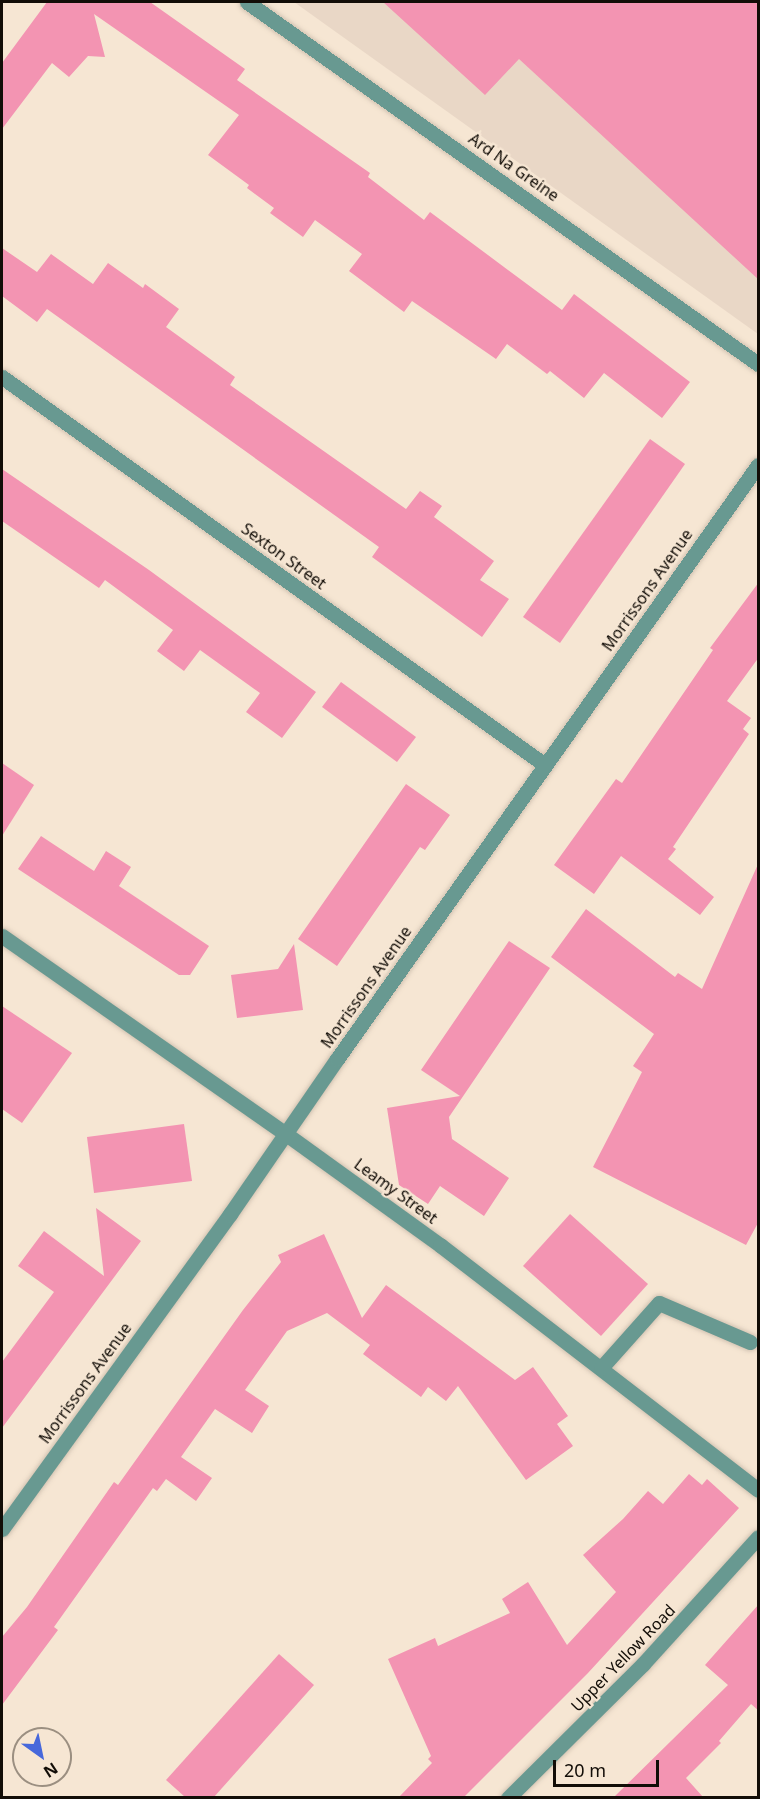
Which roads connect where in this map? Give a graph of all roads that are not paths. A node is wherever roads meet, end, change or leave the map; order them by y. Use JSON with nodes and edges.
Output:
{"nodes":[{"id":1,"x":247,"y":2,"type":"edge"},
{"id":2,"x":759,"y":364,"type":"edge"},
{"id":3,"x":2,"y":377,"type":"edge"},
{"id":4,"x":759,"y":465,"type":"edge"},
{"id":5,"x":545,"y":765,"type":"junction"},
{"id":6,"x":2,"y":936,"type":"edge"},
{"id":7,"x":286,"y":1134,"type":"junction"},
{"id":8,"x":750,"y":1342,"type":"dead end"},
{"id":9,"x":601,"y":1368,"type":"junction"},
{"id":10,"x":759,"y":1490,"type":"edge"},
{"id":11,"x":2,"y":1529,"type":"edge"},
{"id":12,"x":759,"y":1537,"type":"edge"},
{"id":13,"x":508,"y":1797,"type":"edge"}],
"edges":[{"from":1,"to":2,"type":"street","name":"Ard Na Greine"},
{"from":3,"to":5,"type":"street","name":"Sexton Street"},
{"from":4,"to":5,"type":"street","name":"Morrissons Avenue"},
{"from":5,"to":7,"type":"street","name":"Morrissons Avenue"},
{"from":6,"to":7,"type":"street","name":"Leamy Street"},
{"from":7,"to":9,"type":"street","name":"Leamy Street"},
{"from":7,"to":11,"type":"street","name":"Morrissons Avenue"},
{"from":8,"to":9,"type":"street"},
{"from":9,"to":10,"type":"street","name":"Leamy Street"},
{"from":12,"to":13,"type":"street","name":"Upper Yellow Road"}]}
